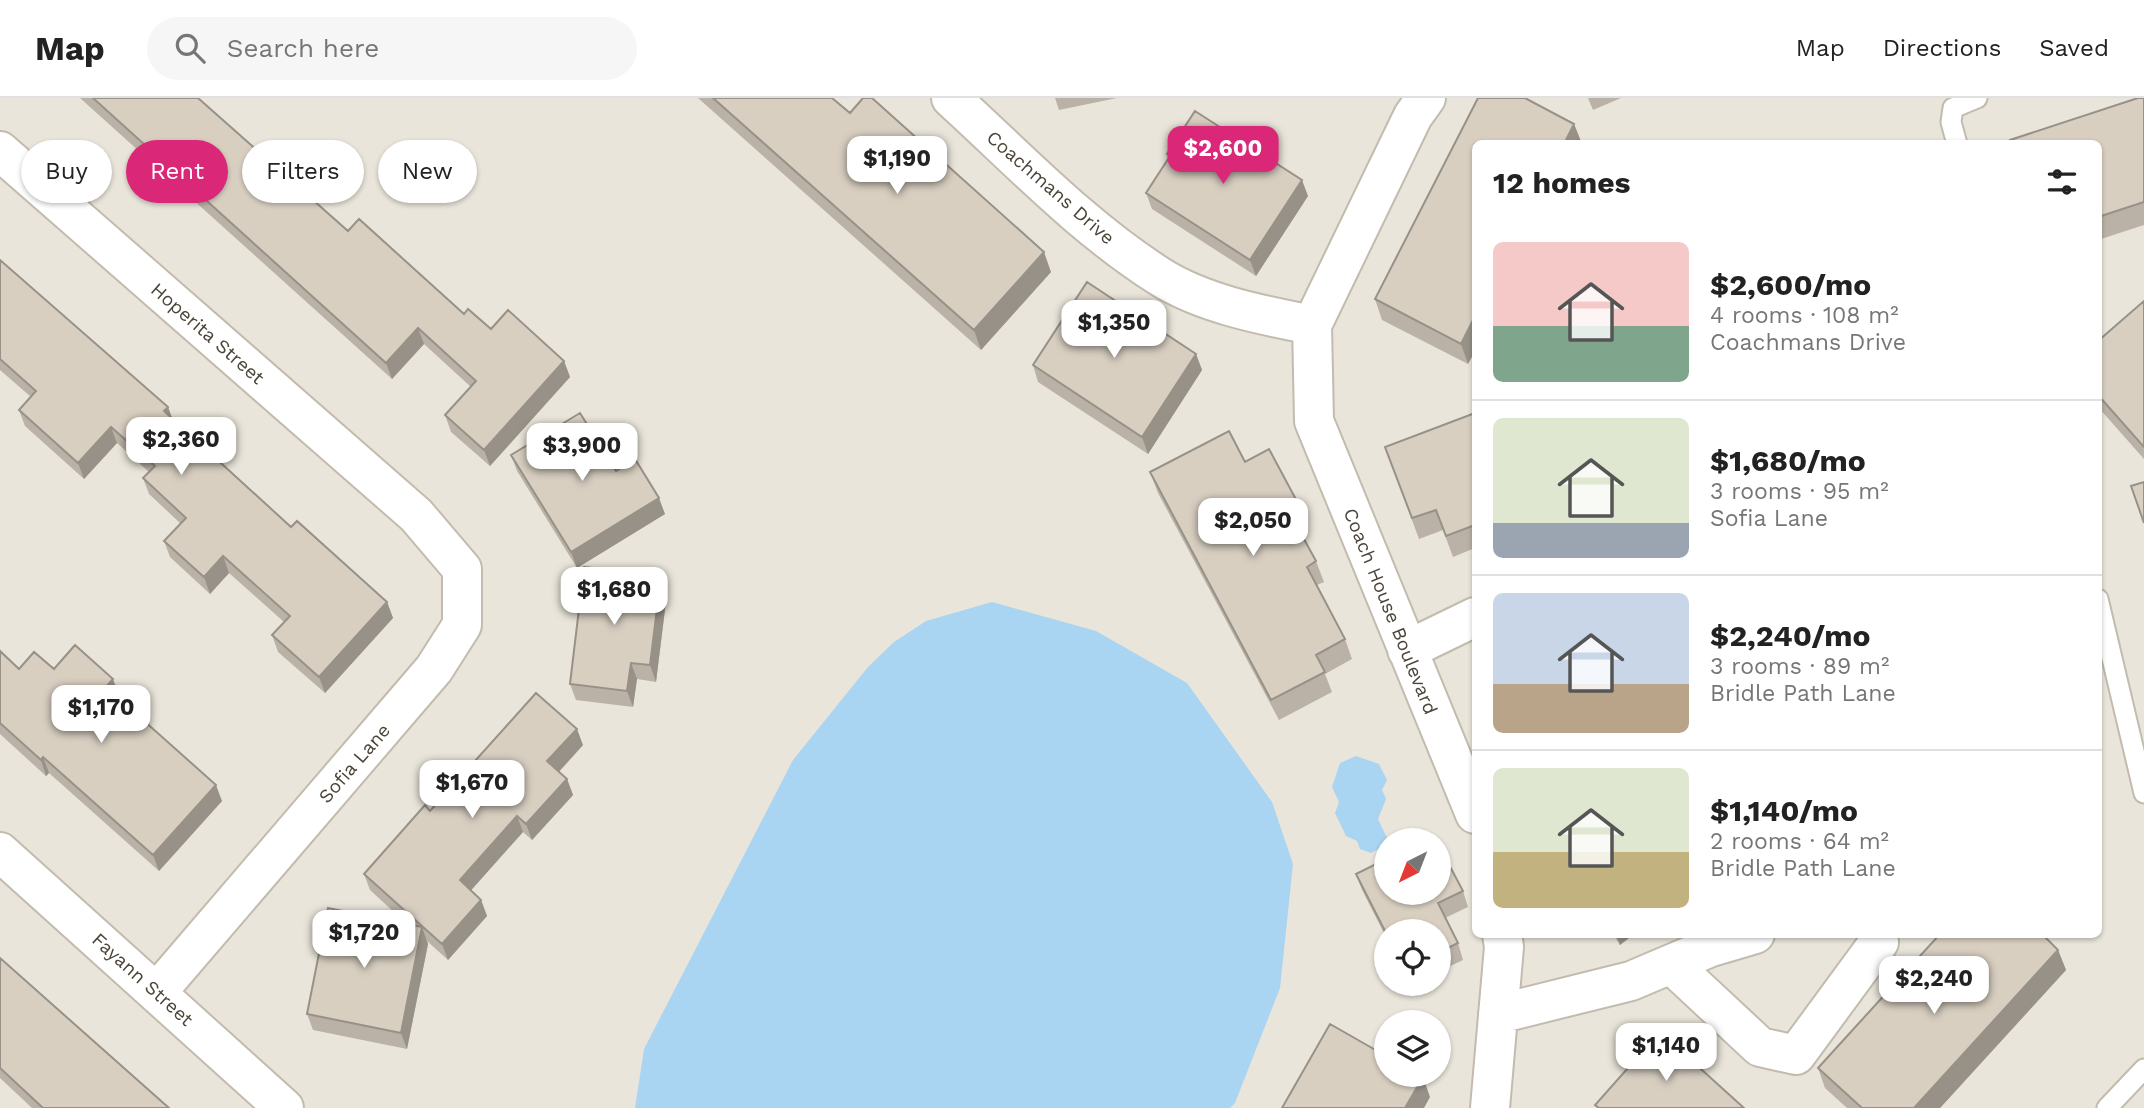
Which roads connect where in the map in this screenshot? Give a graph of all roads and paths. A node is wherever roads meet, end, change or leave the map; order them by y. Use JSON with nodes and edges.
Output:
{"nodes":[{"id":1,"x":1426,"y":98,"type":"edge"},
{"id":2,"x":1977,"y":98,"type":"edge"},
{"id":3,"x":957,"y":101,"type":"edge"},
{"id":4,"x":1947,"y":101,"type":"edge"},
{"id":5,"x":1956,"y":140,"type":"edge"},
{"id":6,"x":0,"y":151,"type":"edge"},
{"id":7,"x":1312,"y":325,"type":"junction"},
{"id":8,"x":416,"y":515,"type":"joint"},
{"id":9,"x":2102,"y":616,"type":"edge"},
{"id":10,"x":1472,"y":618,"type":"edge"},
{"id":11,"x":1407,"y":650,"type":"junction"},
{"id":12,"x":2144,"y":793,"type":"edge"},
{"id":13,"x":1472,"y":807,"type":"edge"},
{"id":14,"x":0,"y":852,"type":"edge"},
{"id":15,"x":1503,"y":938,"type":"edge"},
{"id":16,"x":1741,"y":938,"type":"edge"},
{"id":17,"x":1878,"y":938,"type":"edge"},
{"id":18,"x":1671,"y":964,"type":"junction"},
{"id":19,"x":158,"y":992,"type":"junction"},
{"id":20,"x":1498,"y":1014,"type":"junction"},
{"id":21,"x":2144,"y":1069,"type":"edge"},
{"id":22,"x":284,"y":1108,"type":"edge"},
{"id":23,"x":1490,"y":1108,"type":"edge"},
{"id":24,"x":2107,"y":1108,"type":"edge"}],
"edges":[{"from":1,"to":7,"type":"street","name":"Coach House Boulevard"},
{"from":2,"to":4,"type":"lane"},
{"from":3,"to":7,"type":"street","name":"Coachmans Drive"},
{"from":4,"to":5,"type":"lane"},
{"from":6,"to":8,"type":"street","name":"Hoperita Street"},
{"from":7,"to":11,"type":"street","name":"Coach House Boulevard"},
{"from":8,"to":19,"type":"street","name":"Sofia Lane"},
{"from":9,"to":12,"type":"lane"},
{"from":10,"to":11,"type":"street"},
{"from":11,"to":13,"type":"street","name":"Coach House Boulevard"},
{"from":14,"to":19,"type":"street","name":"Fayann Street"},
{"from":15,"to":20,"type":"street"},
{"from":16,"to":18,"type":"street"},
{"from":17,"to":18,"type":"street"},
{"from":18,"to":20,"type":"street"},
{"from":19,"to":22,"type":"street","name":"Fayann Street"},
{"from":20,"to":23,"type":"street"},
{"from":21,"to":24,"type":"lane"}]}
